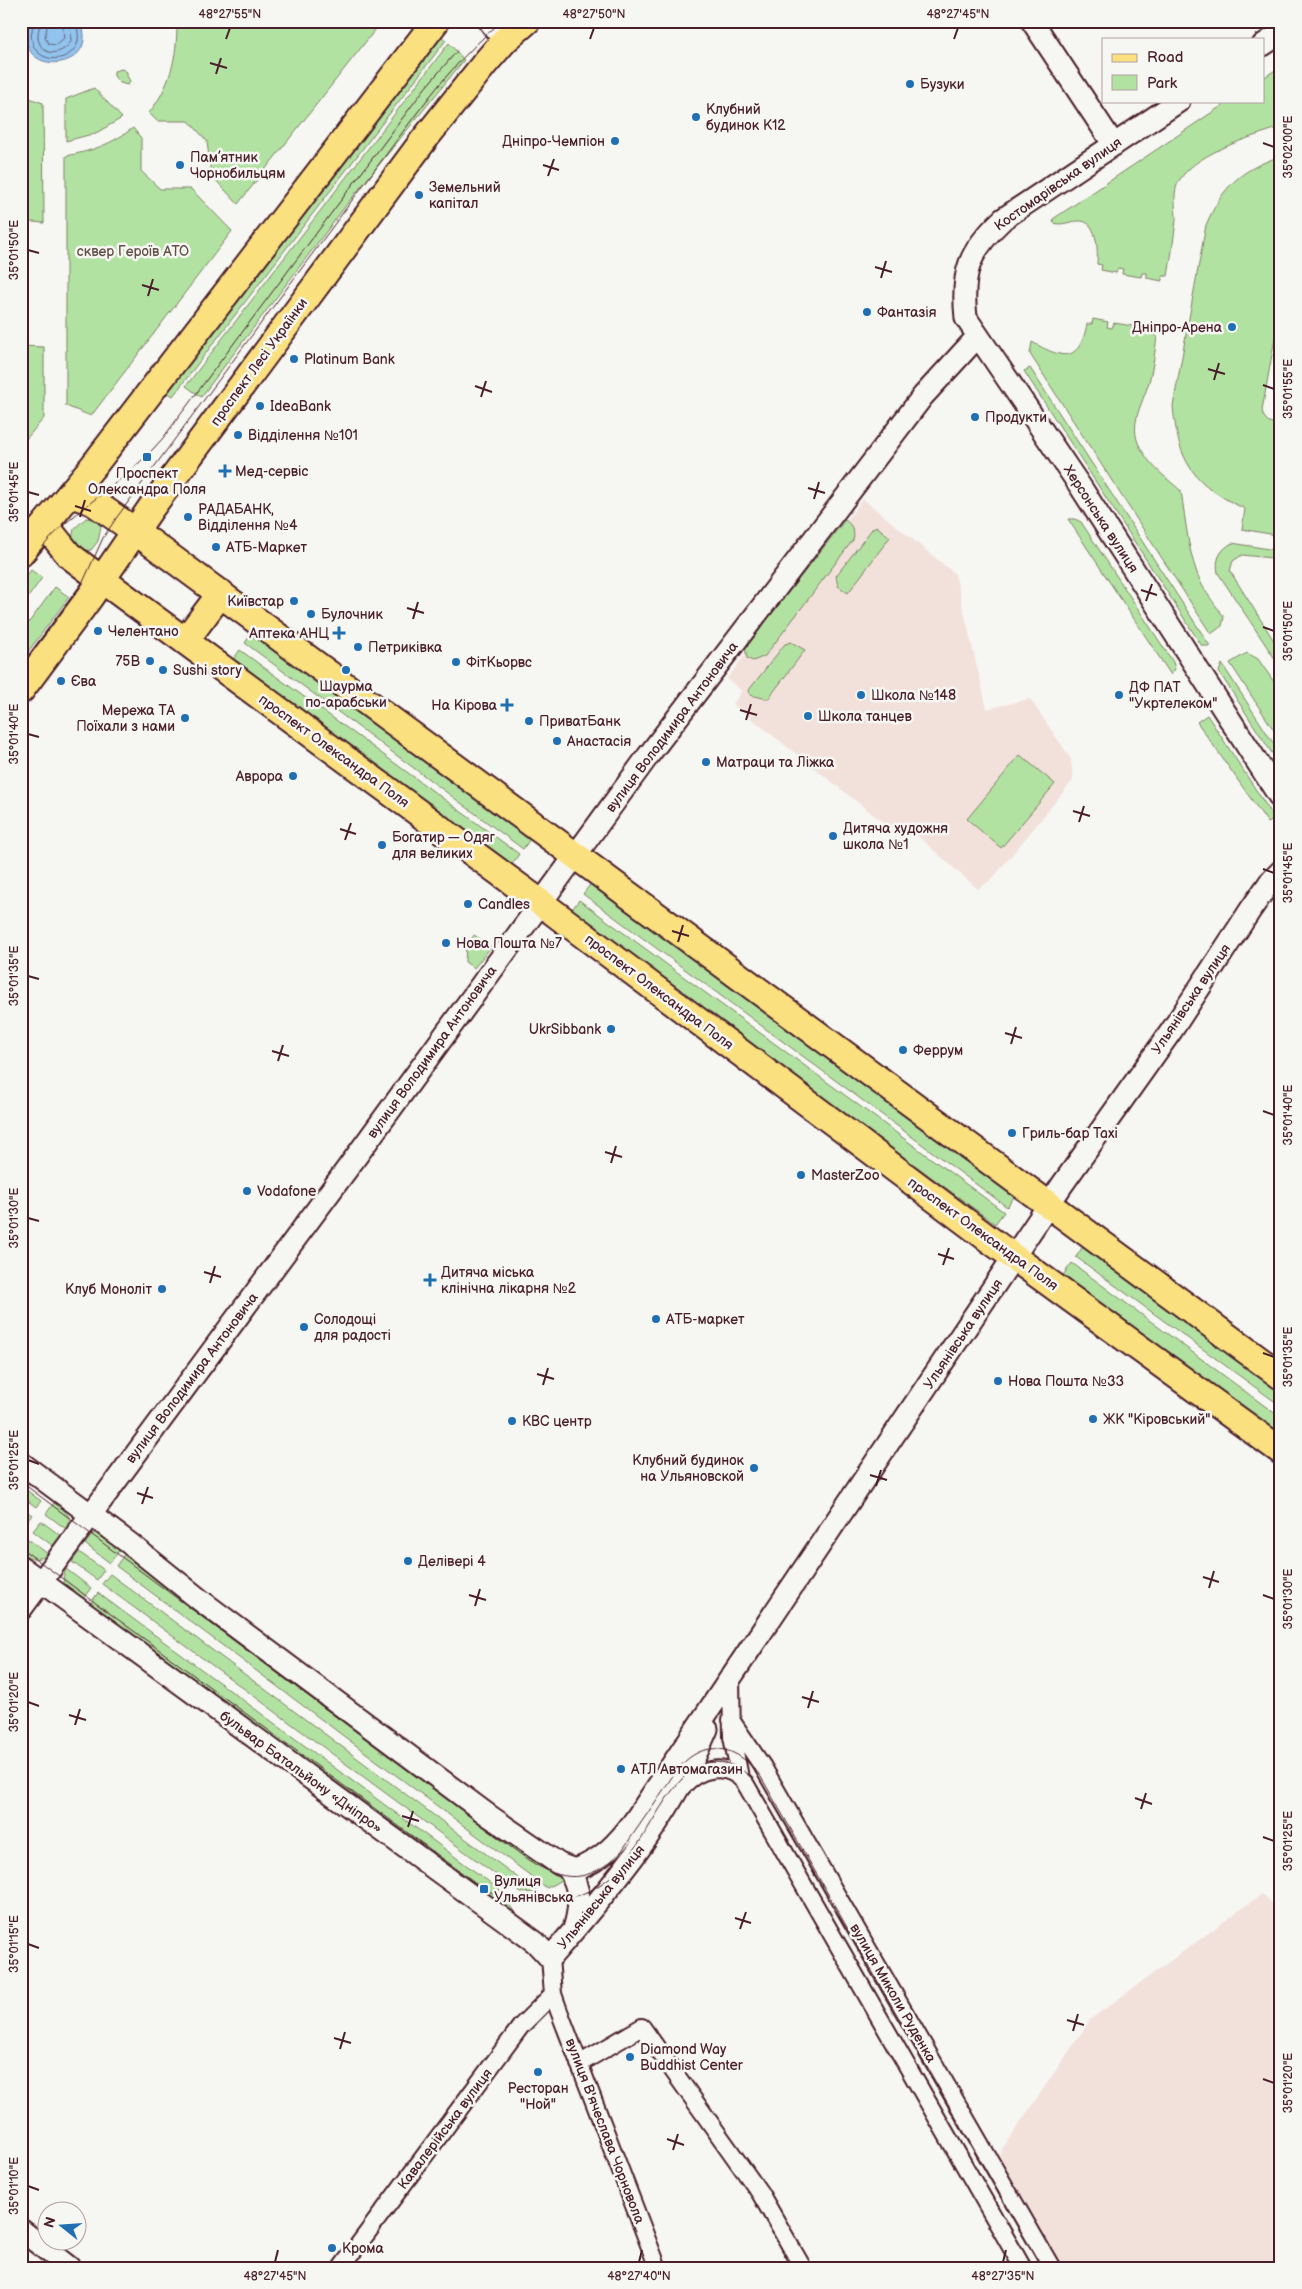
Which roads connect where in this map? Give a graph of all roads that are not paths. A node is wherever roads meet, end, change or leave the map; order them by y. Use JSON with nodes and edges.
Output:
{"nodes":[{"id":1,"x":436,"y":21,"type":"edge"},
{"id":2,"x":527,"y":21,"type":"edge"},
{"id":3,"x":1032,"y":21,"type":"edge"},
{"id":4,"x":498,"y":30,"type":"edge"},
{"id":5,"x":1281,"y":33,"type":"edge"},
{"id":6,"x":1264,"y":44,"type":"edge"},
{"id":7,"x":1178,"y":102,"type":"edge"},
{"id":8,"x":1114,"y":145,"type":"junction"},
{"id":9,"x":966,"y":318,"type":"joint"},
{"id":10,"x":978,"y":336,"type":"junction"},
{"id":11,"x":71,"y":494,"type":"junction"},
{"id":12,"x":45,"y":525,"type":"junction"},
{"id":13,"x":135,"y":530,"type":"junction"},
{"id":14,"x":21,"y":554,"type":"edge"},
{"id":15,"x":102,"y":580,"type":"junction"},
{"id":16,"x":221,"y":593,"type":"junction"},
{"id":17,"x":184,"y":640,"type":"junction"},
{"id":18,"x":21,"y":690,"type":"edge"},
{"id":19,"x":1281,"y":799,"type":"edge"},
{"id":20,"x":576,"y":855,"type":"junction"},
{"id":21,"x":1281,"y":871,"type":"edge"},
{"id":22,"x":541,"y":903,"type":"junction"},
{"id":23,"x":1049,"y":1205,"type":"junction"},
{"id":24,"x":1014,"y":1258,"type":"junction"},
{"id":25,"x":1281,"y":1376,"type":"edge"},
{"id":26,"x":1281,"y":1451,"type":"edge"},
{"id":27,"x":21,"y":1463,"type":"edge"},
{"id":28,"x":90,"y":1514,"type":"junction"},
{"id":29,"x":21,"y":1567,"type":"edge"},
{"id":30,"x":41,"y":1582,"type":"junction"},
{"id":31,"x":21,"y":1609,"type":"edge"},
{"id":32,"x":731,"y":1679,"type":"junction"},
{"id":33,"x":717,"y":1700,"type":"junction"},
{"id":34,"x":731,"y":1720,"type":"junction"},
{"id":35,"x":740,"y":1777,"type":"junction"},
{"id":36,"x":676,"y":1795,"type":"junction"},
{"id":37,"x":571,"y":1869,"type":"junction"},
{"id":38,"x":573,"y":1932,"type":"junction"},
{"id":39,"x":550,"y":1958,"type":"junction"},
{"id":40,"x":553,"y":1994,"type":"junction"},
{"id":41,"x":579,"y":2064,"type":"junction"},
{"id":42,"x":21,"y":2230,"type":"edge"},
{"id":43,"x":70,"y":2268,"type":"edge"},
{"id":44,"x":341,"y":2268,"type":"edge"},
{"id":45,"x":658,"y":2268,"type":"edge"},
{"id":46,"x":803,"y":2268,"type":"edge"},
{"id":47,"x":1023,"y":2268,"type":"edge"},
{"id":48,"x":1052,"y":2268,"type":"edge"}],
"edges":[{"from":1,"to":11,"type":"main road"},
{"from":2,"to":4,"type":"main road","name":"проспект Лесі Українки"},
{"from":3,"to":8,"type":"street"},
{"from":4,"to":13,"type":"main road","name":"проспект Лесі Українки"},
{"from":5,"to":6,"type":"street"},
{"from":7,"to":8,"type":"street","name":"Костомарівська вулиця"},
{"from":8,"to":9,"type":"street","name":"Костомарівська вулиця"},
{"from":9,"to":10,"type":"street","name":"Херсонська вулиця"},
{"from":10,"to":19,"type":"street","name":"Херсонська вулиця"},
{"from":10,"to":20,"type":"street","name":"вулиця Володимира Антоновича"},
{"from":11,"to":12,"type":"main road"},
{"from":11,"to":13,"type":"main road"},
{"from":12,"to":14,"type":"main road"},
{"from":12,"to":15,"type":"main road","name":"проспект Олександра Поля"},
{"from":13,"to":15,"type":"main road","name":"проспект Лесі Українки"},
{"from":13,"to":16,"type":"main road"},
{"from":15,"to":17,"type":"main road","name":"проспект Олександра Поля"},
{"from":15,"to":18,"type":"main road","name":"проспект Лесі Українки"},
{"from":16,"to":17,"type":"main road"},
{"from":16,"to":20,"type":"main road"},
{"from":17,"to":22,"type":"main road","name":"проспект Олександра Поля"},
{"from":20,"to":22,"type":"street","name":"вулиця Володимира Антоновича"},
{"from":20,"to":23,"type":"main road"},
{"from":21,"to":23,"type":"street","name":"Ульянівська вулиця"},
{"from":22,"to":24,"type":"main road","name":"проспект Олександра Поля"},
{"from":22,"to":28,"type":"street","name":"вулиця Володимира Антоновича"},
{"from":23,"to":24,"type":"street","name":"Ульянівська вулиця"},
{"from":23,"to":25,"type":"main road"},
{"from":24,"to":26,"type":"main road","name":"проспект Олександра Поля"},
{"from":24,"to":32,"type":"street","name":"Ульянівська вулиця"},
{"from":27,"to":28,"type":"street"},
{"from":28,"to":30,"type":"street","name":"вулиця Володимира Антоновича"},
{"from":28,"to":37,"type":"street"},
{"from":29,"to":30,"type":"street","name":"бульвар Батальйону «Дніпро»"},
{"from":30,"to":31,"type":"street","name":"вулиця Володимира Антоновича"},
{"from":30,"to":39,"type":"street","name":"бульвар Батальйону «Дніпро»"},
{"from":32,"to":33,"type":"street","name":"Ульянівська вулиця"},
{"from":32,"to":34,"type":"street","name":"вулиця Миколи Руденка"},
{"from":33,"to":36,"type":"street","name":"Ульянівська вулиця"},
{"from":33,"to":37,"type":"street","name":"Ульянівська вулиця"},
{"from":34,"to":35,"type":"street","name":"вулиця Миколи Руденка"},
{"from":34,"to":48,"type":"street","name":"вулиця Миколи Руденка"},
{"from":35,"to":36,"type":"street"},
{"from":35,"to":47,"type":"street","name":"вулиця Миколи Руденка"},
{"from":36,"to":38,"type":"street","name":"Ульянівська вулиця"},
{"from":37,"to":38,"type":"street"},
{"from":38,"to":39,"type":"street","name":"Ульянівська вулиця"},
{"from":39,"to":40,"type":"street"},
{"from":40,"to":41,"type":"street","name":"вулиця В'ячеслава Чорновола"},
{"from":40,"to":44,"type":"street","name":"Кавалерійська вулиця"},
{"from":41,"to":45,"type":"street","name":"вулиця В'ячеслава Чорновола"},
{"from":41,"to":46,"type":"street"},
{"from":42,"to":43,"type":"street"}]}
